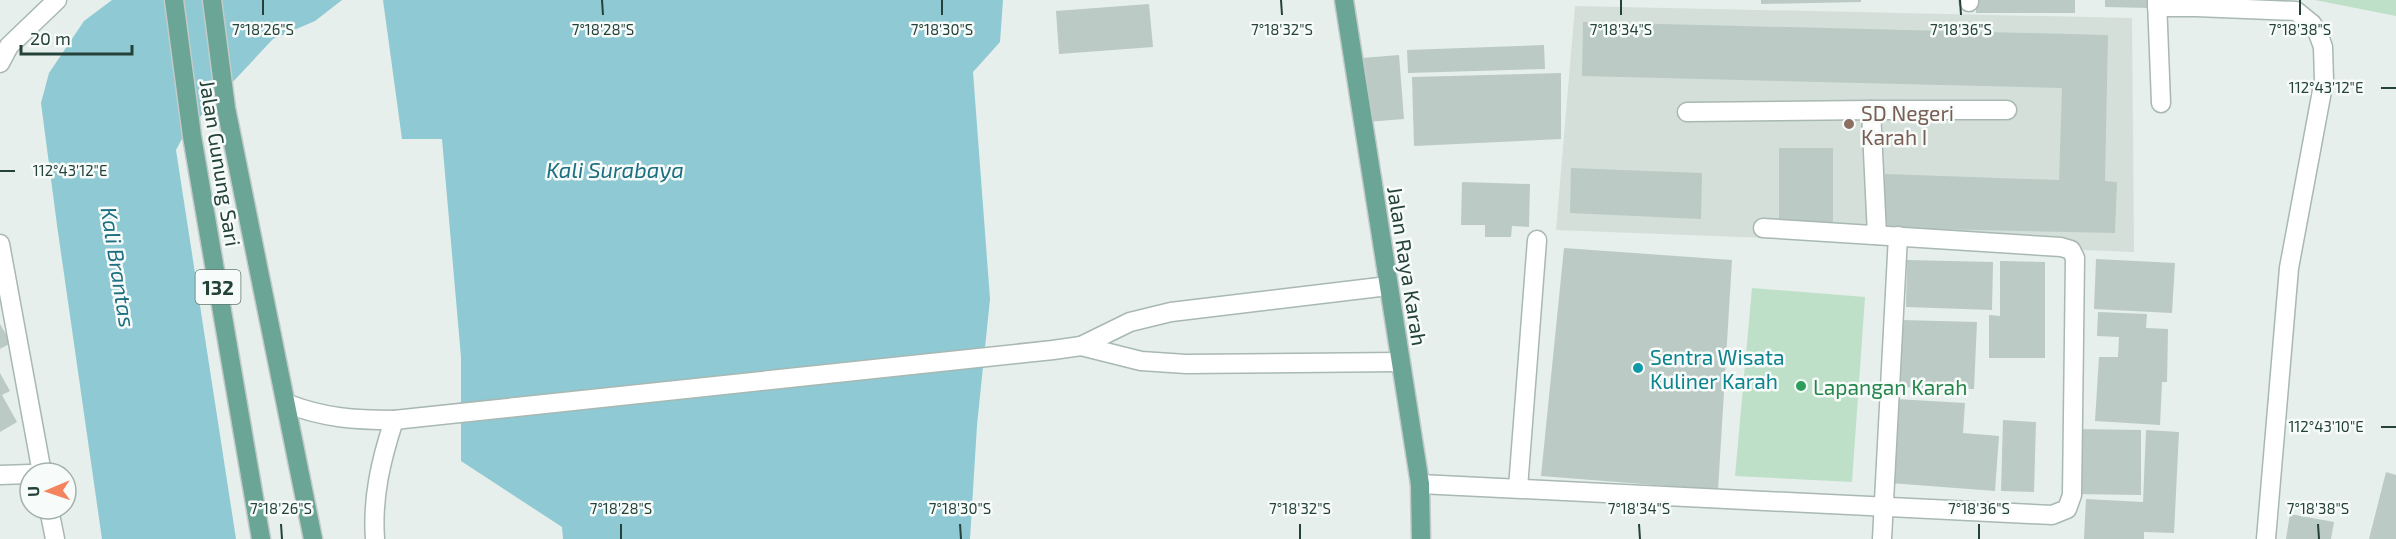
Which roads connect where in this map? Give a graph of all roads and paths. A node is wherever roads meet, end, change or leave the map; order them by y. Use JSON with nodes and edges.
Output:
{"nodes":[{"id":1,"x":57,"y":0,"type":"edge"},
{"id":2,"x":174,"y":0,"type":"edge"},
{"id":3,"x":212,"y":0,"type":"edge"},
{"id":4,"x":1344,"y":0,"type":"edge"},
{"id":5,"x":2157,"y":4,"type":"edge"},
{"id":6,"x":0,"y":63,"type":"edge"},
{"id":7,"x":2161,"y":103,"type":"dead end"},
{"id":8,"x":1871,"y":110,"type":"junction"},
{"id":9,"x":2007,"y":110,"type":"dead end"},
{"id":10,"x":1687,"y":112,"type":"dead end"},
{"id":11,"x":1763,"y":228,"type":"dead end"},
{"id":12,"x":1877,"y":235,"type":"junction"},
{"id":13,"x":1898,"y":236,"type":"junction"},
{"id":14,"x":1537,"y":240,"type":"dead end"},
{"id":15,"x":0,"y":244,"type":"edge"},
{"id":16,"x":1388,"y":286,"type":"junction"},
{"id":17,"x":1081,"y":346,"type":"junction"},
{"id":18,"x":1400,"y":362,"type":"junction"},
{"id":19,"x":288,"y":404,"type":"junction"},
{"id":20,"x":394,"y":420,"type":"junction"},
{"id":21,"x":40,"y":461,"type":"edge"},
{"id":22,"x":18,"y":474,"type":"edge"},
{"id":23,"x":0,"y":475,"type":"edge"},
{"id":24,"x":1420,"y":483,"type":"junction"},
{"id":25,"x":1518,"y":488,"type":"junction"},
{"id":26,"x":1884,"y":507,"type":"junction"},
{"id":27,"x":261,"y":539,"type":"edge"},
{"id":28,"x":313,"y":539,"type":"edge"},
{"id":29,"x":375,"y":539,"type":"edge"},
{"id":30,"x":1421,"y":539,"type":"edge"},
{"id":31,"x":1882,"y":539,"type":"edge"},
{"id":32,"x":2266,"y":539,"type":"edge"}],
"edges":[{"from":1,"to":6,"type":"street"},
{"from":2,"to":27,"type":"main road","name":"Jalan Gunung Sari","number":"132"},
{"from":3,"to":19,"type":"main road","name":"Jalan Gunung Sari","number":"132"},
{"from":4,"to":16,"type":"main road","name":"Jalan Raya Karah"},
{"from":5,"to":7,"type":"street"},
{"from":5,"to":32,"type":"street"},
{"from":8,"to":9,"type":"street"},
{"from":8,"to":10,"type":"street"},
{"from":8,"to":12,"type":"street"},
{"from":11,"to":12,"type":"street"},
{"from":12,"to":13,"type":"street"},
{"from":13,"to":26,"type":"street"},
{"from":13,"to":26,"type":"street"},
{"from":14,"to":25,"type":"street"},
{"from":15,"to":21,"type":"street"},
{"from":16,"to":17,"type":"street"},
{"from":16,"to":18,"type":"main road","name":"Jalan Raya Karah"},
{"from":17,"to":18,"type":"street"},
{"from":17,"to":20,"type":"street"},
{"from":18,"to":24,"type":"main road","name":"Jalan Raya Karah"},
{"from":19,"to":20,"type":"street"},
{"from":19,"to":28,"type":"main road","number":"132"},
{"from":20,"to":29,"type":"street"},
{"from":22,"to":23,"type":"street"},
{"from":24,"to":25,"type":"street"},
{"from":24,"to":30,"type":"main road","name":"Jalan Raya Karah"},
{"from":25,"to":26,"type":"street"},
{"from":26,"to":31,"type":"street"}]}
